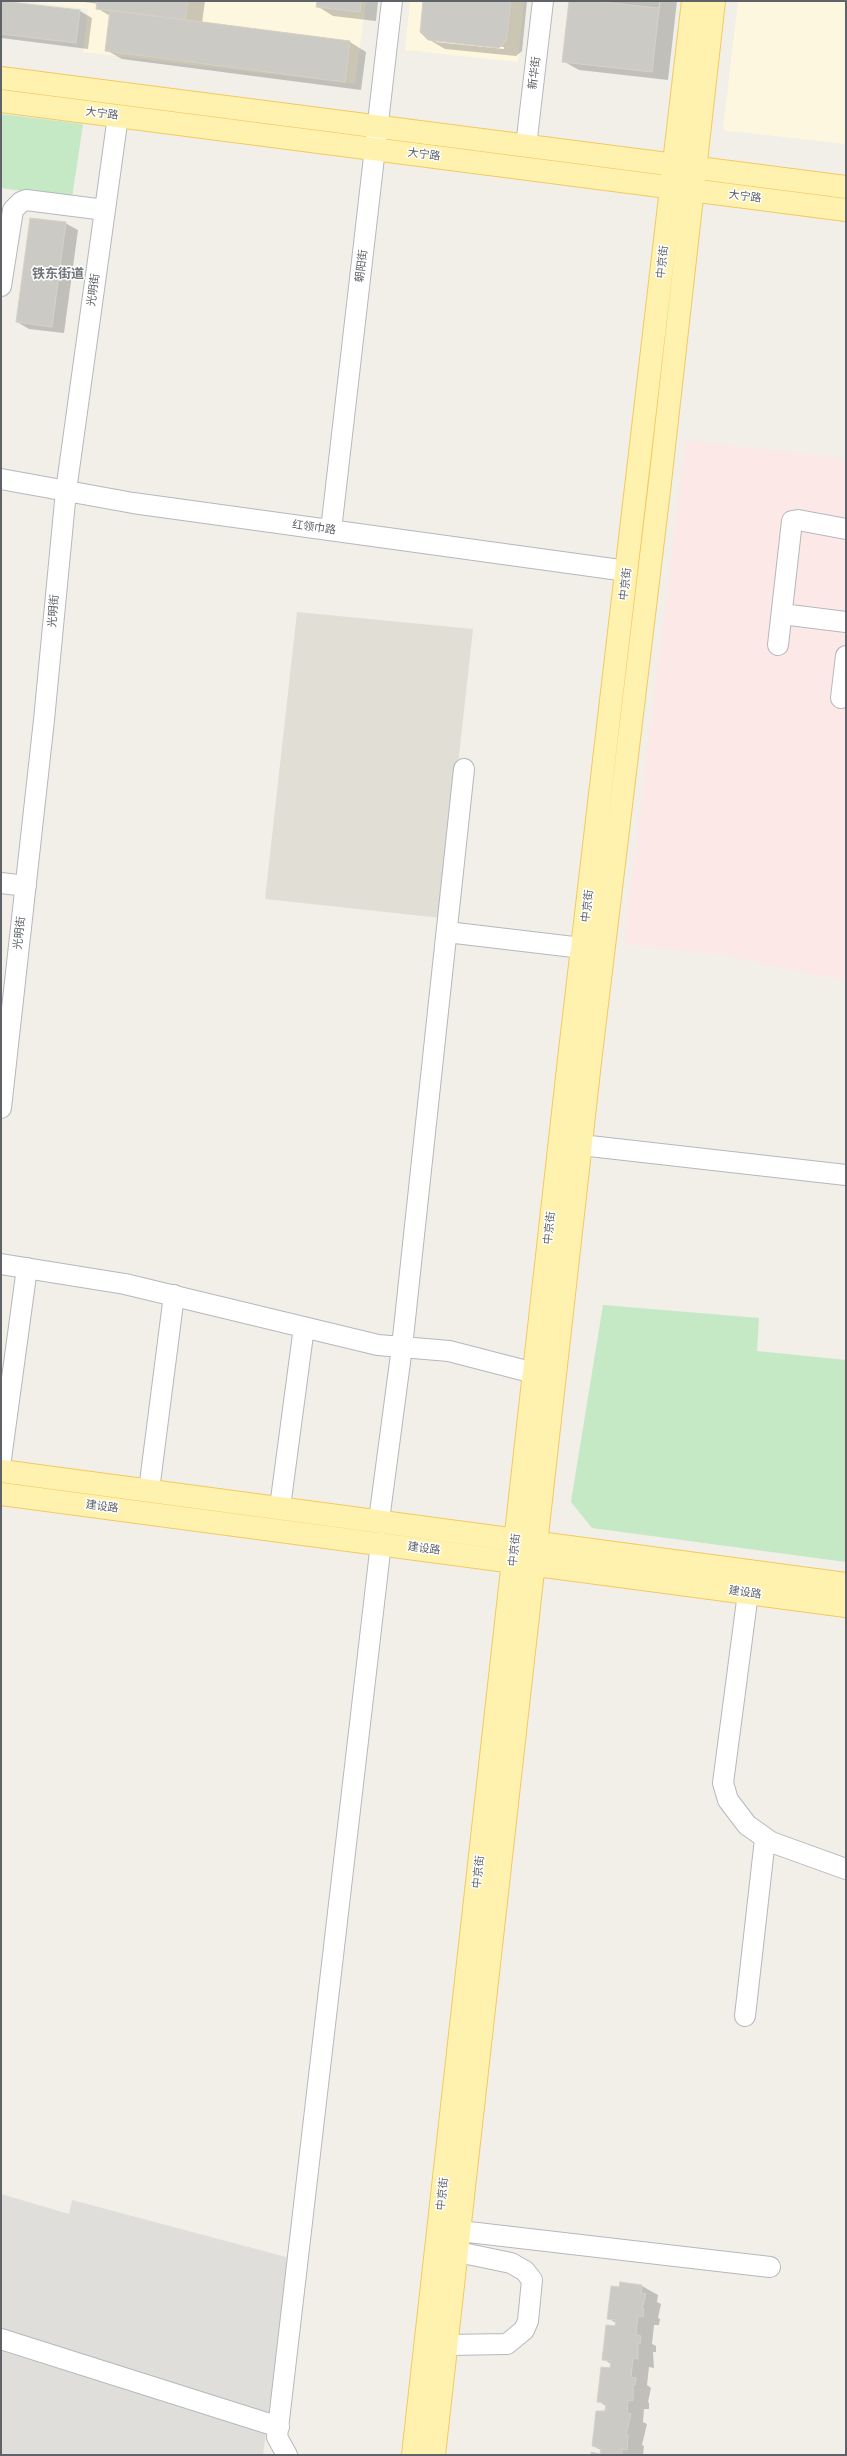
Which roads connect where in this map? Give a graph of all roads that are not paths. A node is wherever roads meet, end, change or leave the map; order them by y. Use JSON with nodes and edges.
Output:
{"nodes":[{"id":1,"x":392,"y":1,"type":"edge"},
{"id":2,"x":543,"y":1,"type":"edge"},
{"id":3,"x":693,"y":1,"type":"edge"},
{"id":4,"x":714,"y":1,"type":"edge"},
{"id":5,"x":1,"y":78,"type":"edge"},
{"id":6,"x":1,"y":101,"type":"edge"},
{"id":7,"x":118,"y":116,"type":"junction"},
{"id":8,"x":378,"y":126,"type":"junction"},
{"id":9,"x":526,"y":146,"type":"junction"},
{"id":10,"x":375,"y":149,"type":"junction"},
{"id":11,"x":685,"y":166,"type":"junction"},
{"id":12,"x":846,"y":187,"type":"edge"},
{"id":13,"x":682,"y":189,"type":"junction"},
{"id":14,"x":104,"y":210,"type":"junction"},
{"id":15,"x":846,"y":210,"type":"edge"},
{"id":16,"x":1,"y":286,"type":"edge"},
{"id":17,"x":1,"y":479,"type":"edge"},
{"id":18,"x":66,"y":491,"type":"junction"},
{"id":19,"x":846,"y":529,"type":"edge"},
{"id":20,"x":331,"y":530,"type":"junction"},
{"id":21,"x":628,"y":571,"type":"junction"},
{"id":22,"x":782,"y":614,"type":"junction"},
{"id":23,"x":846,"y":622,"type":"edge"},
{"id":24,"x":778,"y":645,"type":"dead end"},
{"id":25,"x":846,"y":656,"type":"edge"},
{"id":26,"x":841,"y":698,"type":"dead end"},
{"id":27,"x":464,"y":769,"type":"dead end"},
{"id":28,"x":1,"y":883,"type":"edge"},
{"id":29,"x":26,"y":886,"type":"junction"},
{"id":30,"x":447,"y":932,"type":"junction"},
{"id":31,"x":582,"y":948,"type":"junction"},
{"id":32,"x":1,"y":1108,"type":"edge"},
{"id":33,"x":581,"y":1145,"type":"junction"},
{"id":34,"x":846,"y":1175,"type":"edge"},
{"id":35,"x":1,"y":1264,"type":"edge"},
{"id":36,"x":27,"y":1268,"type":"junction"},
{"id":37,"x":174,"y":1295,"type":"junction"},
{"id":38,"x":304,"y":1327,"type":"junction"},
{"id":39,"x":402,"y":1347,"type":"junction"},
{"id":40,"x":534,"y":1373,"type":"junction"},
{"id":41,"x":1,"y":1459,"type":"edge"},
{"id":42,"x":1,"y":1471,"type":"edge"},
{"id":43,"x":149,"y":1490,"type":"junction"},
{"id":44,"x":1,"y":1494,"type":"edge"},
{"id":45,"x":280,"y":1507,"type":"junction"},
{"id":46,"x":379,"y":1520,"type":"junction"},
{"id":47,"x":527,"y":1540,"type":"junction"},
{"id":48,"x":381,"y":1543,"type":"junction"},
{"id":49,"x":514,"y":1561,"type":"junction"},
{"id":50,"x":535,"y":1564,"type":"junction"},
{"id":51,"x":846,"y":1584,"type":"edge"},
{"id":52,"x":748,"y":1593,"type":"junction"},
{"id":53,"x":846,"y":1606,"type":"edge"},
{"id":54,"x":765,"y":1839,"type":"junction"},
{"id":55,"x":846,"y":1869,"type":"edge"},
{"id":56,"x":745,"y":2016,"type":"dead end"},
{"id":57,"x":459,"y":2242,"type":"junction"},
{"id":58,"x":770,"y":2267,"type":"dead end"},
{"id":59,"x":1,"y":2339,"type":"edge"},
{"id":60,"x":447,"y":2345,"type":"junction"},
{"id":61,"x":279,"y":2427,"type":"junction"},
{"id":62,"x":287,"y":2455,"type":"edge"},
{"id":63,"x":413,"y":2455,"type":"edge"},
{"id":64,"x":434,"y":2455,"type":"edge"}],
"edges":[{"from":1,"to":8,"type":"street","name":"朝阳街"},
{"from":2,"to":9,"type":"street","name":"新华街"},
{"from":3,"to":11,"type":"main road","name":"中京街"},
{"from":4,"to":11,"type":"main road","name":"中京街"},
{"from":5,"to":8,"type":"main road","name":"大宁路"},
{"from":6,"to":7,"type":"main road","name":"大宁路"},
{"from":7,"to":10,"type":"main road","name":"大宁路"},
{"from":7,"to":14,"type":"street","name":"光明街"},
{"from":8,"to":9,"type":"main road","name":"大宁路"},
{"from":8,"to":10,"type":"street","name":"朝阳街"},
{"from":9,"to":11,"type":"main road","name":"大宁路"},
{"from":10,"to":13,"type":"main road","name":"大宁路"},
{"from":10,"to":20,"type":"street","name":"朝阳街"},
{"from":11,"to":12,"type":"main road","name":"大宁路"},
{"from":11,"to":13,"type":"main road","name":"中京街"},
{"from":13,"to":15,"type":"main road","name":"大宁路"},
{"from":13,"to":21,"type":"main road","name":"中京街"},
{"from":13,"to":33,"type":"main road","name":"中京街"},
{"from":14,"to":16,"type":"street"},
{"from":14,"to":18,"type":"street","name":"光明街"},
{"from":17,"to":18,"type":"street","name":"红领巾路"},
{"from":18,"to":20,"type":"street","name":"红领巾路"},
{"from":18,"to":29,"type":"street","name":"光明街"},
{"from":19,"to":22,"type":"street"},
{"from":20,"to":21,"type":"street","name":"红领巾路"},
{"from":21,"to":31,"type":"main road","name":"中京街"},
{"from":22,"to":23,"type":"street"},
{"from":22,"to":24,"type":"street"},
{"from":25,"to":26,"type":"street"},
{"from":27,"to":30,"type":"street"},
{"from":28,"to":29,"type":"street"},
{"from":29,"to":32,"type":"street","name":"光明街"},
{"from":30,"to":31,"type":"street"},
{"from":30,"to":39,"type":"street"},
{"from":31,"to":40,"type":"main road","name":"中京街"},
{"from":33,"to":34,"type":"street"},
{"from":33,"to":47,"type":"main road","name":"中京街"},
{"from":35,"to":36,"type":"street"},
{"from":36,"to":37,"type":"street"},
{"from":36,"to":41,"type":"street"},
{"from":37,"to":38,"type":"street"},
{"from":37,"to":43,"type":"street"},
{"from":38,"to":39,"type":"street"},
{"from":38,"to":45,"type":"street"},
{"from":39,"to":40,"type":"street"},
{"from":39,"to":46,"type":"street"},
{"from":40,"to":47,"type":"main road","name":"中京街"},
{"from":42,"to":43,"type":"main road","name":"建设路"},
{"from":43,"to":45,"type":"main road","name":"建设路"},
{"from":44,"to":48,"type":"main road","name":"建设路"},
{"from":45,"to":46,"type":"main road","name":"建设路"},
{"from":46,"to":47,"type":"main road","name":"建设路"},
{"from":47,"to":49,"type":"main road","name":"中京街"},
{"from":47,"to":50,"type":"main road","name":"中京街"},
{"from":47,"to":51,"type":"main road","name":"建设路"},
{"from":48,"to":49,"type":"main road","name":"建设路"},
{"from":48,"to":61,"type":"street"},
{"from":49,"to":50,"type":"main road","name":"建设路"},
{"from":49,"to":63,"type":"main road","name":"中京街"},
{"from":50,"to":52,"type":"main road","name":"建设路"},
{"from":50,"to":57,"type":"main road","name":"中京街"},
{"from":52,"to":53,"type":"main road","name":"建设路"},
{"from":52,"to":54,"type":"street"},
{"from":54,"to":55,"type":"street"},
{"from":54,"to":56,"type":"street"},
{"from":57,"to":58,"type":"street"},
{"from":57,"to":60,"type":"main road","name":"中京街"},
{"from":57,"to":60,"type":"street"},
{"from":59,"to":61,"type":"street"},
{"from":60,"to":64,"type":"main road","name":"中京街"},
{"from":61,"to":62,"type":"street"}]}
